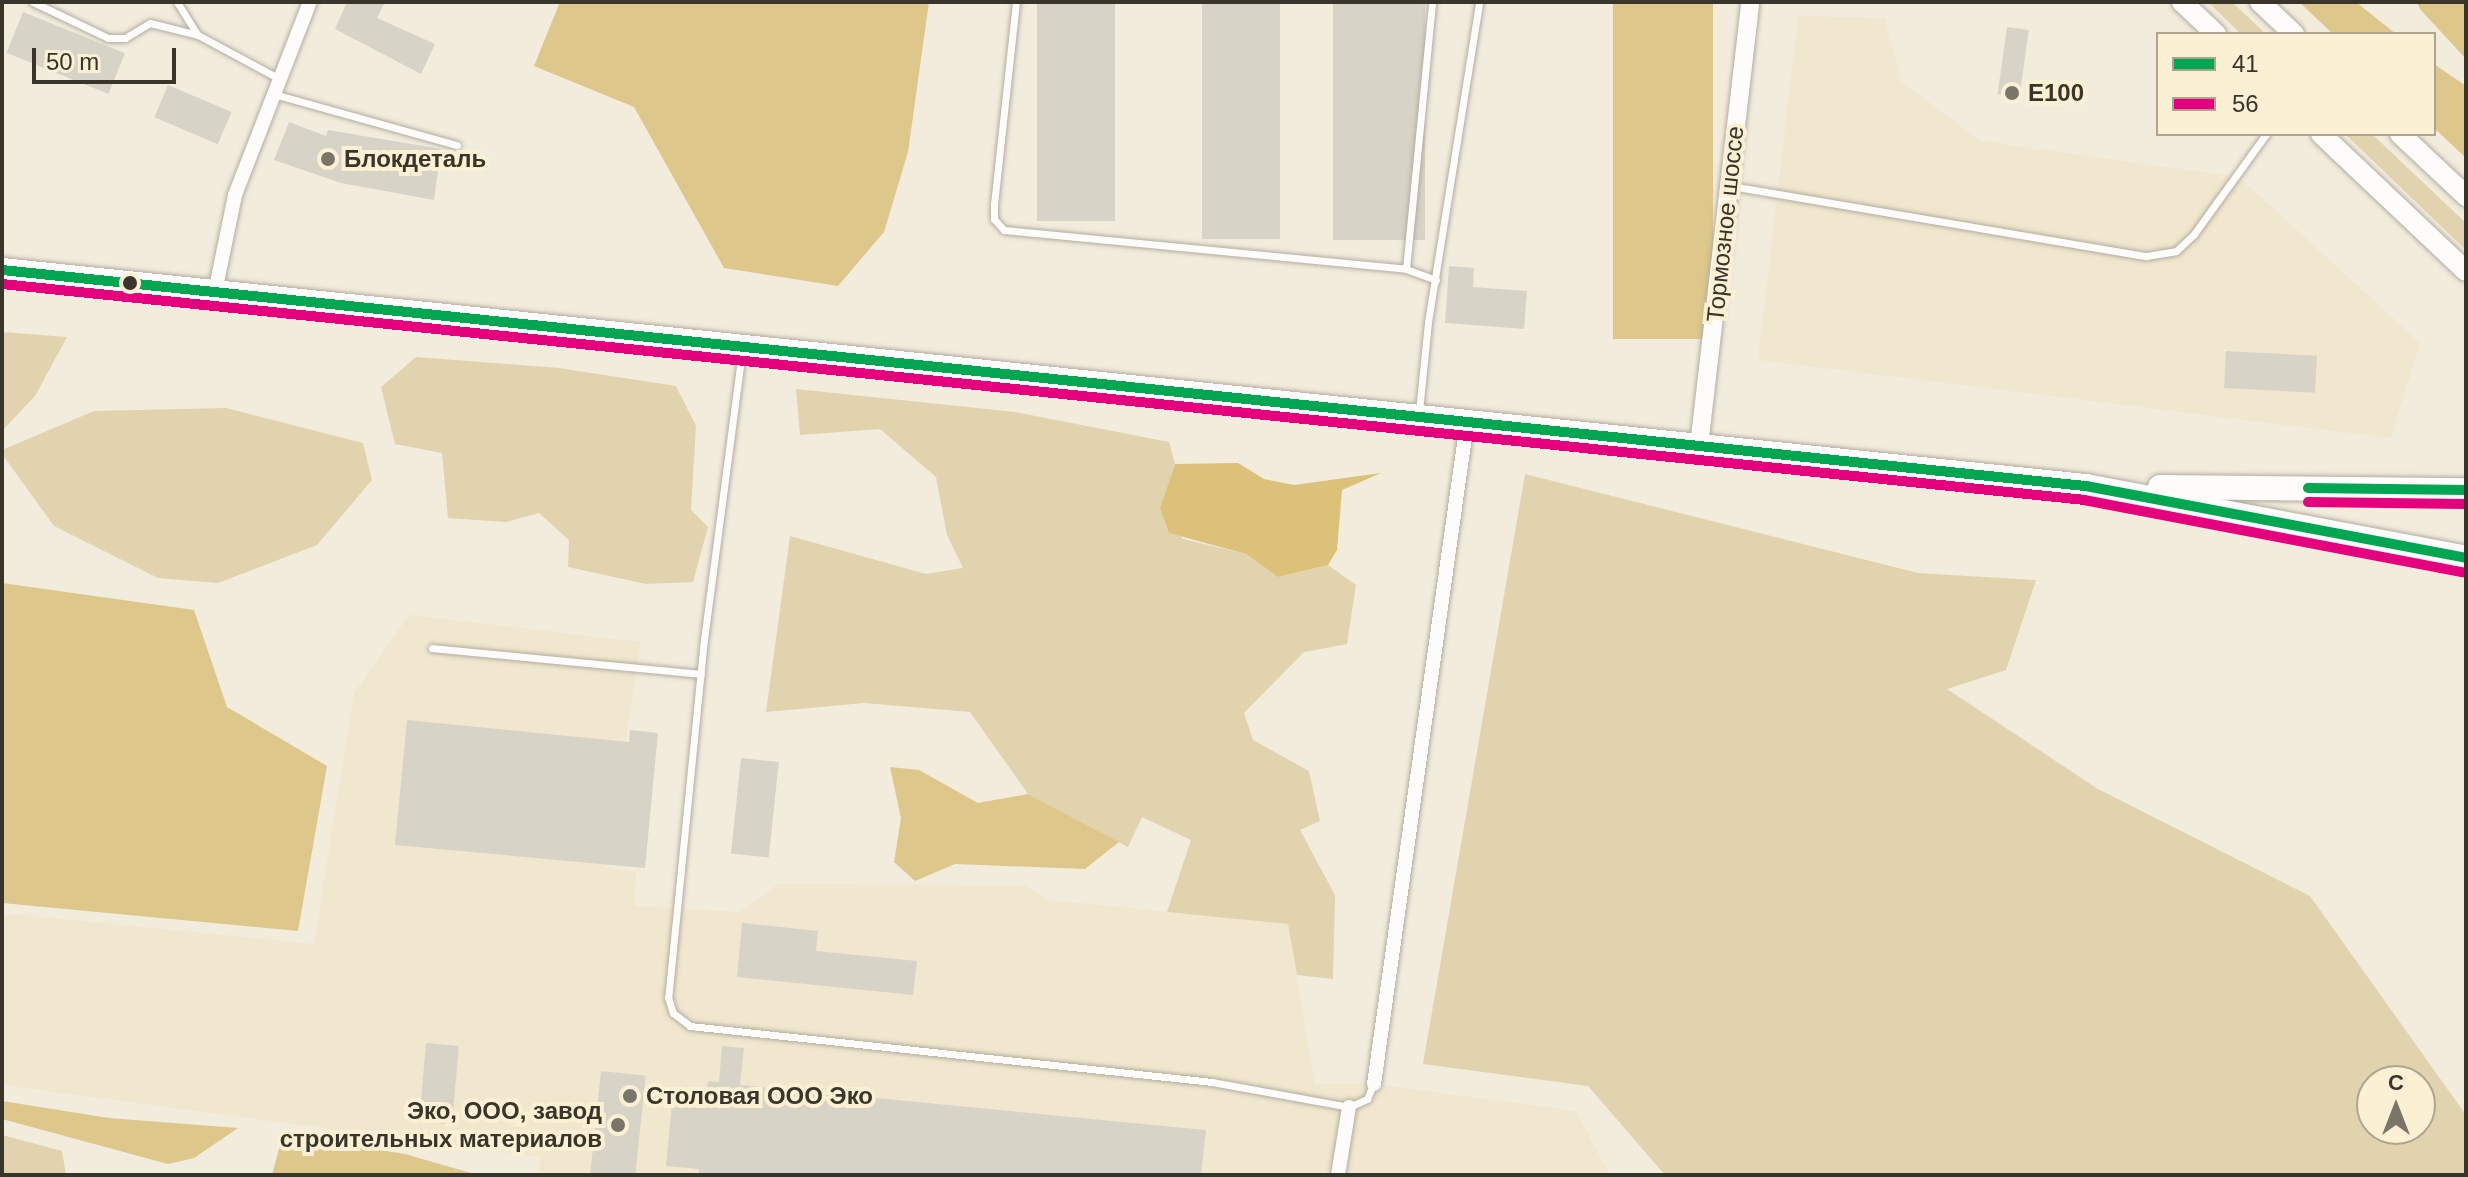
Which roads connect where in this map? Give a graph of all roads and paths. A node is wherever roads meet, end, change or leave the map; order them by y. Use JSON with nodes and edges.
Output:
{"nodes":[{"id":1,"x":33,"y":2,"type":"edge"},
{"id":2,"x":177,"y":2,"type":"edge"},
{"id":3,"x":310,"y":2,"type":"edge"},
{"id":4,"x":1016,"y":2,"type":"edge"},
{"id":5,"x":1432,"y":2,"type":"edge"},
{"id":6,"x":1479,"y":2,"type":"edge"},
{"id":7,"x":1750,"y":2,"type":"edge"},
{"id":8,"x":2182,"y":2,"type":"edge"},
{"id":9,"x":2260,"y":2,"type":"edge"},
{"id":10,"x":2214,"y":32,"type":"edge"},
{"id":11,"x":2292,"y":32,"type":"edge"},
{"id":12,"x":198,"y":35,"type":"junction"},
{"id":13,"x":278,"y":78,"type":"junction"},
{"id":14,"x":272,"y":94,"type":"junction"},
{"id":15,"x":2265,"y":136,"type":"edge"},
{"id":16,"x":2323,"y":136,"type":"edge"},
{"id":17,"x":2402,"y":136,"type":"edge"},
{"id":18,"x":457,"y":145,"type":"dead end"},
{"id":19,"x":1729,"y":186,"type":"junction"},
{"id":20,"x":2466,"y":196,"type":"edge"},
{"id":21,"x":1406,"y":269,"type":"junction"},
{"id":22,"x":2,"y":270,"type":"edge"},
{"id":23,"x":2466,"y":271,"type":"edge"},
{"id":24,"x":1436,"y":280,"type":"junction"},
{"id":25,"x":215,"y":292,"type":"junction"},
{"id":26,"x":743,"y":345,"type":"junction"},
{"id":27,"x":1419,"y":417,"type":"junction"},
{"id":28,"x":1467,"y":422,"type":"junction"},
{"id":29,"x":1699,"y":446,"type":"junction"},
{"id":30,"x":2466,"y":481,"type":"edge"},
{"id":31,"x":2086,"y":486,"type":"junction"},
{"id":32,"x":2454,"y":490,"type":"edge"},
{"id":33,"x":2466,"y":558,"type":"edge"},
{"id":34,"x":432,"y":648,"type":"dead end"},
{"id":35,"x":701,"y":674,"type":"junction"},
{"id":36,"x":1374,"y":1084,"type":"joint"},
{"id":37,"x":1349,"y":1107,"type":"junction"},
{"id":38,"x":1338,"y":1175,"type":"edge"}],
"edges":[{"from":1,"to":12,"type":"lane"},
{"from":2,"to":12,"type":"lane"},
{"from":3,"to":13,"type":"street"},
{"from":4,"to":21,"type":"lane"},
{"from":5,"to":21,"type":"lane"},
{"from":6,"to":24,"type":"lane"},
{"from":7,"to":19,"type":"street","name":"Тормозное шоссе"},
{"from":8,"to":10,"type":"main road"},
{"from":9,"to":11,"type":"main road"},
{"from":12,"to":13,"type":"lane"},
{"from":13,"to":14,"type":"street"},
{"from":14,"to":18,"type":"lane"},
{"from":14,"to":25,"type":"street"},
{"from":15,"to":19,"type":"lane"},
{"from":16,"to":23,"type":"main road"},
{"from":17,"to":20,"type":"main road"},
{"from":19,"to":29,"type":"street","name":"Тормозное шоссе"},
{"from":21,"to":24,"type":"lane"},
{"from":22,"to":25,"type":"highway"},
{"from":24,"to":27,"type":"lane"},
{"from":25,"to":26,"type":"highway"},
{"from":26,"to":27,"type":"highway"},
{"from":26,"to":35,"type":"lane"},
{"from":27,"to":28,"type":"highway"},
{"from":28,"to":29,"type":"highway"},
{"from":28,"to":36,"type":"street"},
{"from":29,"to":31,"type":"highway"},
{"from":30,"to":32,"type":"main road"},
{"from":31,"to":32,"type":"highway"},
{"from":31,"to":33,"type":"highway"},
{"from":34,"to":35,"type":"lane"},
{"from":35,"to":37,"type":"lane"},
{"from":36,"to":37,"type":"lane"},
{"from":37,"to":38,"type":"street"}]}
